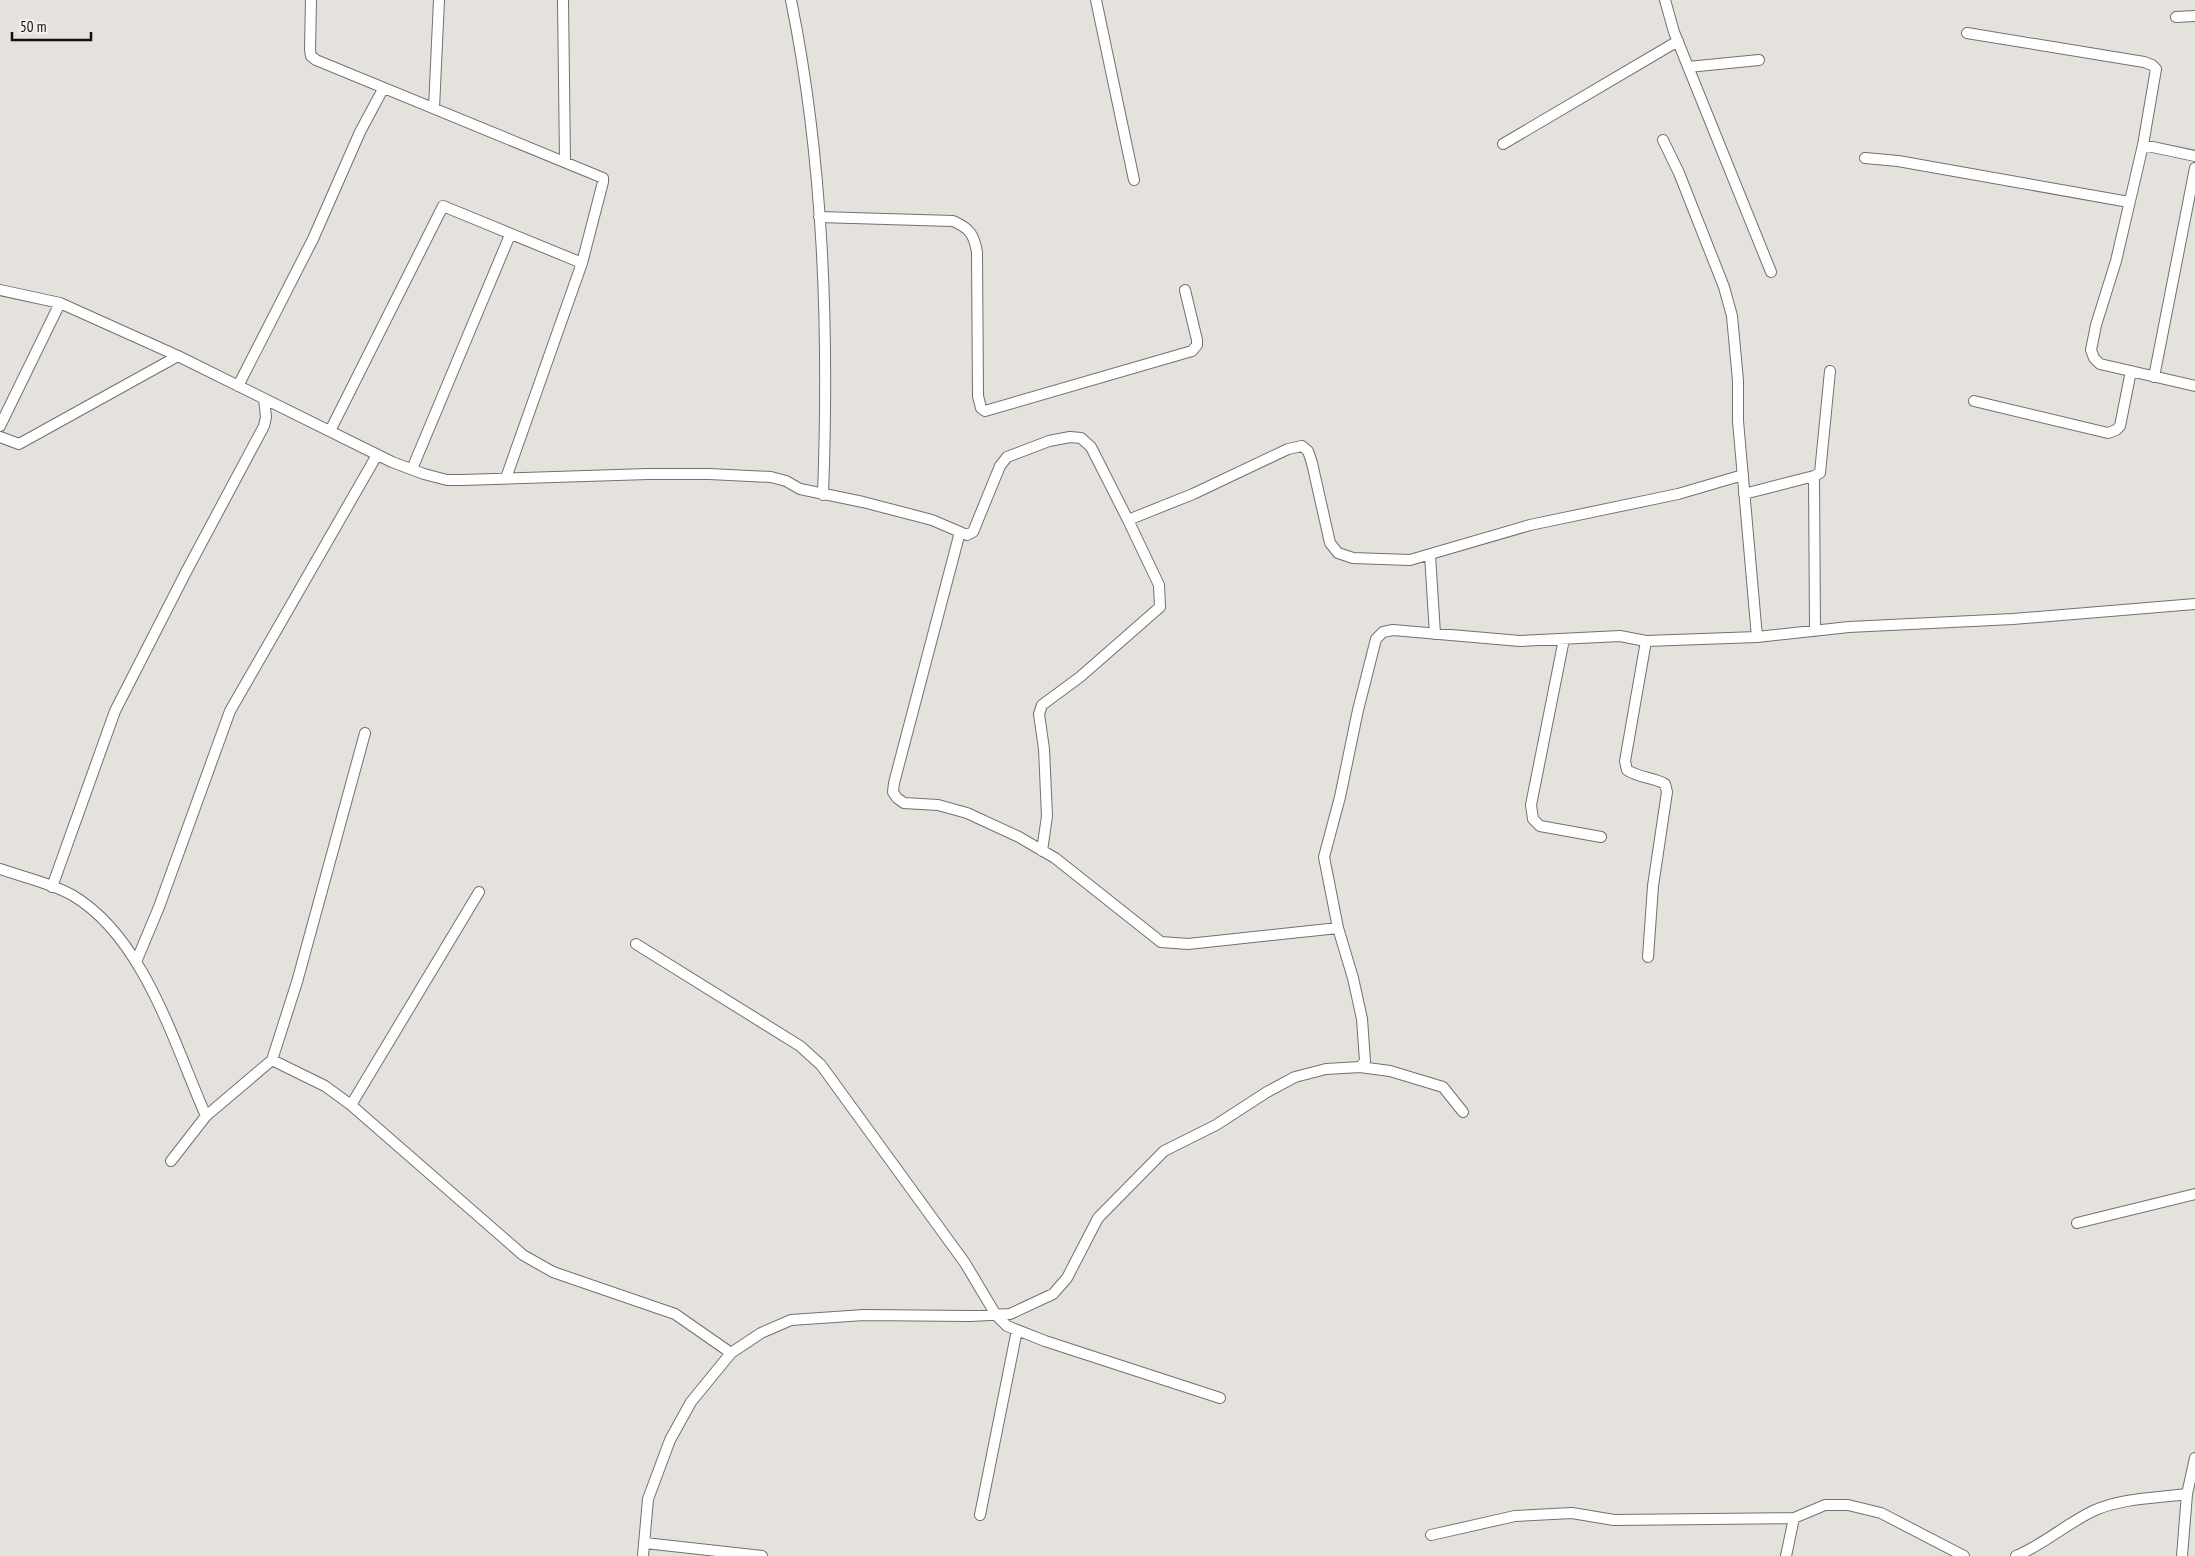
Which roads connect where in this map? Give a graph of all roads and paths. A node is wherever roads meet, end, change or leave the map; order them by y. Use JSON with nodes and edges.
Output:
{"nodes":[{"id":1,"x":311,"y":0,"type":"edge"},
{"id":2,"x":439,"y":0,"type":"edge"},
{"id":3,"x":563,"y":0,"type":"edge"},
{"id":4,"x":790,"y":0,"type":"edge"},
{"id":5,"x":1096,"y":0,"type":"edge"},
{"id":6,"x":1665,"y":0,"type":"edge"},
{"id":7,"x":2195,"y":16,"type":"edge"},
{"id":8,"x":2176,"y":17,"type":"dead end"},
{"id":9,"x":1966,"y":33,"type":"dead end"},
{"id":10,"x":1678,"y":40,"type":"junction"},
{"id":11,"x":1759,"y":60,"type":"dead end"},
{"id":12,"x":1688,"y":67,"type":"junction"},
{"id":13,"x":383,"y":89,"type":"junction"},
{"id":14,"x":434,"y":108,"type":"junction"},
{"id":15,"x":1663,"y":140,"type":"dead end"},
{"id":16,"x":1503,"y":144,"type":"dead end"},
{"id":17,"x":2143,"y":145,"type":"junction"},
{"id":18,"x":2195,"y":156,"type":"edge"},
{"id":19,"x":1865,"y":158,"type":"dead end"},
{"id":20,"x":565,"y":161,"type":"junction"},
{"id":21,"x":2195,"y":168,"type":"edge"},
{"id":22,"x":1134,"y":180,"type":"dead end"},
{"id":23,"x":2129,"y":202,"type":"junction"},
{"id":24,"x":819,"y":217,"type":"junction"},
{"id":25,"x":510,"y":235,"type":"junction"},
{"id":26,"x":582,"y":263,"type":"junction"},
{"id":27,"x":1771,"y":272,"type":"dead end"},
{"id":28,"x":0,"y":290,"type":"edge"},
{"id":29,"x":1185,"y":290,"type":"dead end"},
{"id":30,"x":60,"y":303,"type":"junction"},
{"id":31,"x":178,"y":356,"type":"junction"},
{"id":32,"x":1830,"y":371,"type":"dead end"},
{"id":33,"x":2131,"y":372,"type":"junction"},
{"id":34,"x":2154,"y":377,"type":"junction"},
{"id":35,"x":238,"y":386,"type":"junction"},
{"id":36,"x":2195,"y":386,"type":"edge"},
{"id":37,"x":264,"y":399,"type":"junction"},
{"id":38,"x":1974,"y":401,"type":"dead end"},
{"id":39,"x":0,"y":426,"type":"edge"},
{"id":40,"x":330,"y":432,"type":"junction"},
{"id":41,"x":0,"y":437,"type":"edge"},
{"id":42,"x":377,"y":455,"type":"junction"},
{"id":43,"x":412,"y":469,"type":"junction"},
{"id":44,"x":1743,"y":475,"type":"junction"},
{"id":45,"x":1814,"y":476,"type":"junction"},
{"id":46,"x":506,"y":478,"type":"junction"},
{"id":47,"x":1744,"y":494,"type":"junction"},
{"id":48,"x":823,"y":495,"type":"junction"},
{"id":49,"x":1128,"y":520,"type":"junction"},
{"id":50,"x":960,"y":532,"type":"junction"},
{"id":51,"x":1430,"y":555,"type":"junction"},
{"id":52,"x":2195,"y":604,"type":"edge"},
{"id":53,"x":1815,"y":630,"type":"junction"},
{"id":54,"x":1435,"y":634,"type":"junction"},
{"id":55,"x":1757,"y":637,"type":"junction"},
{"id":56,"x":1564,"y":639,"type":"junction"},
{"id":57,"x":1646,"y":641,"type":"junction"},
{"id":58,"x":365,"y":733,"type":"dead end"},
{"id":59,"x":1600,"y":837,"type":"dead end"},
{"id":60,"x":1042,"y":851,"type":"junction"},
{"id":61,"x":0,"y":870,"type":"edge"},
{"id":62,"x":52,"y":887,"type":"junction"},
{"id":63,"x":480,"y":892,"type":"dead end"},
{"id":64,"x":1338,"y":928,"type":"junction"},
{"id":65,"x":636,"y":944,"type":"dead end"},
{"id":66,"x":1648,"y":957,"type":"dead end"},
{"id":67,"x":136,"y":962,"type":"junction"},
{"id":68,"x":272,"y":1060,"type":"junction"},
{"id":69,"x":1360,"y":1067,"type":"junction"},
{"id":70,"x":351,"y":1105,"type":"junction"},
{"id":71,"x":1463,"y":1112,"type":"dead end"},
{"id":72,"x":206,"y":1116,"type":"junction"},
{"id":73,"x":171,"y":1161,"type":"dead end"},
{"id":74,"x":2195,"y":1194,"type":"edge"},
{"id":75,"x":2077,"y":1223,"type":"dead end"},
{"id":76,"x":996,"y":1315,"type":"junction"},
{"id":77,"x":1017,"y":1330,"type":"junction"},
{"id":78,"x":731,"y":1353,"type":"junction"},
{"id":79,"x":1220,"y":1398,"type":"dead end"},
{"id":80,"x":2195,"y":1458,"type":"edge"},
{"id":81,"x":2188,"y":1494,"type":"junction"},
{"id":82,"x":980,"y":1514,"type":"dead end"},
{"id":83,"x":1794,"y":1518,"type":"junction"},
{"id":84,"x":1431,"y":1535,"type":"dead end"},
{"id":85,"x":644,"y":1543,"type":"junction"},
{"id":86,"x":644,"y":1556,"type":"edge"},
{"id":87,"x":762,"y":1556,"type":"edge"},
{"id":88,"x":1786,"y":1556,"type":"edge"},
{"id":89,"x":1964,"y":1556,"type":"edge"},
{"id":90,"x":2016,"y":1556,"type":"edge"},
{"id":91,"x":2182,"y":1556,"type":"edge"}],
"edges":[{"from":1,"to":13,"type":"street"},
{"from":2,"to":14,"type":"street"},
{"from":3,"to":20,"type":"street"},
{"from":4,"to":24,"type":"street"},
{"from":5,"to":22,"type":"street"},
{"from":6,"to":10,"type":"street"},
{"from":7,"to":8,"type":"street"},
{"from":9,"to":17,"type":"street"},
{"from":10,"to":12,"type":"street"},
{"from":10,"to":16,"type":"street"},
{"from":11,"to":12,"type":"street"},
{"from":12,"to":27,"type":"street"},
{"from":13,"to":14,"type":"street"},
{"from":13,"to":35,"type":"street"},
{"from":14,"to":20,"type":"street"},
{"from":15,"to":44,"type":"street"},
{"from":17,"to":18,"type":"street"},
{"from":17,"to":23,"type":"street"},
{"from":19,"to":23,"type":"street"},
{"from":20,"to":26,"type":"street"},
{"from":21,"to":34,"type":"street"},
{"from":23,"to":33,"type":"street"},
{"from":24,"to":29,"type":"street"},
{"from":24,"to":48,"type":"street"},
{"from":25,"to":26,"type":"street"},
{"from":25,"to":40,"type":"street"},
{"from":25,"to":43,"type":"street"},
{"from":26,"to":46,"type":"street"},
{"from":28,"to":30,"type":"street"},
{"from":30,"to":31,"type":"street"},
{"from":30,"to":39,"type":"street"},
{"from":31,"to":35,"type":"street"},
{"from":31,"to":41,"type":"street"},
{"from":32,"to":45,"type":"street"},
{"from":33,"to":34,"type":"street"},
{"from":33,"to":38,"type":"street"},
{"from":34,"to":36,"type":"street"},
{"from":35,"to":37,"type":"street"},
{"from":37,"to":40,"type":"street"},
{"from":37,"to":62,"type":"street"},
{"from":40,"to":42,"type":"street"},
{"from":42,"to":43,"type":"street"},
{"from":42,"to":67,"type":"street"},
{"from":43,"to":46,"type":"street"},
{"from":44,"to":47,"type":"street"},
{"from":44,"to":51,"type":"street"},
{"from":45,"to":47,"type":"street"},
{"from":45,"to":53,"type":"street"},
{"from":46,"to":48,"type":"street"},
{"from":47,"to":55,"type":"street"},
{"from":48,"to":50,"type":"street"},
{"from":49,"to":50,"type":"street"},
{"from":49,"to":51,"type":"street"},
{"from":49,"to":60,"type":"street"},
{"from":50,"to":60,"type":"street"},
{"from":51,"to":54,"type":"street"},
{"from":52,"to":53,"type":"street"},
{"from":53,"to":55,"type":"street"},
{"from":54,"to":56,"type":"street"},
{"from":54,"to":64,"type":"street"},
{"from":55,"to":57,"type":"street"},
{"from":56,"to":57,"type":"street"},
{"from":56,"to":59,"type":"street"},
{"from":57,"to":66,"type":"street"},
{"from":58,"to":68,"type":"street"},
{"from":60,"to":64,"type":"street"},
{"from":61,"to":62,"type":"street"},
{"from":62,"to":67,"type":"street"},
{"from":63,"to":70,"type":"street"},
{"from":64,"to":69,"type":"street"},
{"from":65,"to":76,"type":"street"},
{"from":67,"to":72,"type":"street"},
{"from":68,"to":70,"type":"street"},
{"from":68,"to":72,"type":"street"},
{"from":69,"to":71,"type":"street"},
{"from":69,"to":76,"type":"street"},
{"from":70,"to":78,"type":"street"},
{"from":72,"to":73,"type":"street"},
{"from":74,"to":75,"type":"street"},
{"from":76,"to":77,"type":"street"},
{"from":76,"to":78,"type":"street"},
{"from":77,"to":79,"type":"street"},
{"from":77,"to":82,"type":"street"},
{"from":78,"to":85,"type":"street"},
{"from":80,"to":81,"type":"street"},
{"from":81,"to":90,"type":"street"},
{"from":81,"to":91,"type":"street"},
{"from":83,"to":84,"type":"street"},
{"from":83,"to":88,"type":"street"},
{"from":83,"to":89,"type":"street"},
{"from":85,"to":86,"type":"street"},
{"from":85,"to":87,"type":"street"}]}
